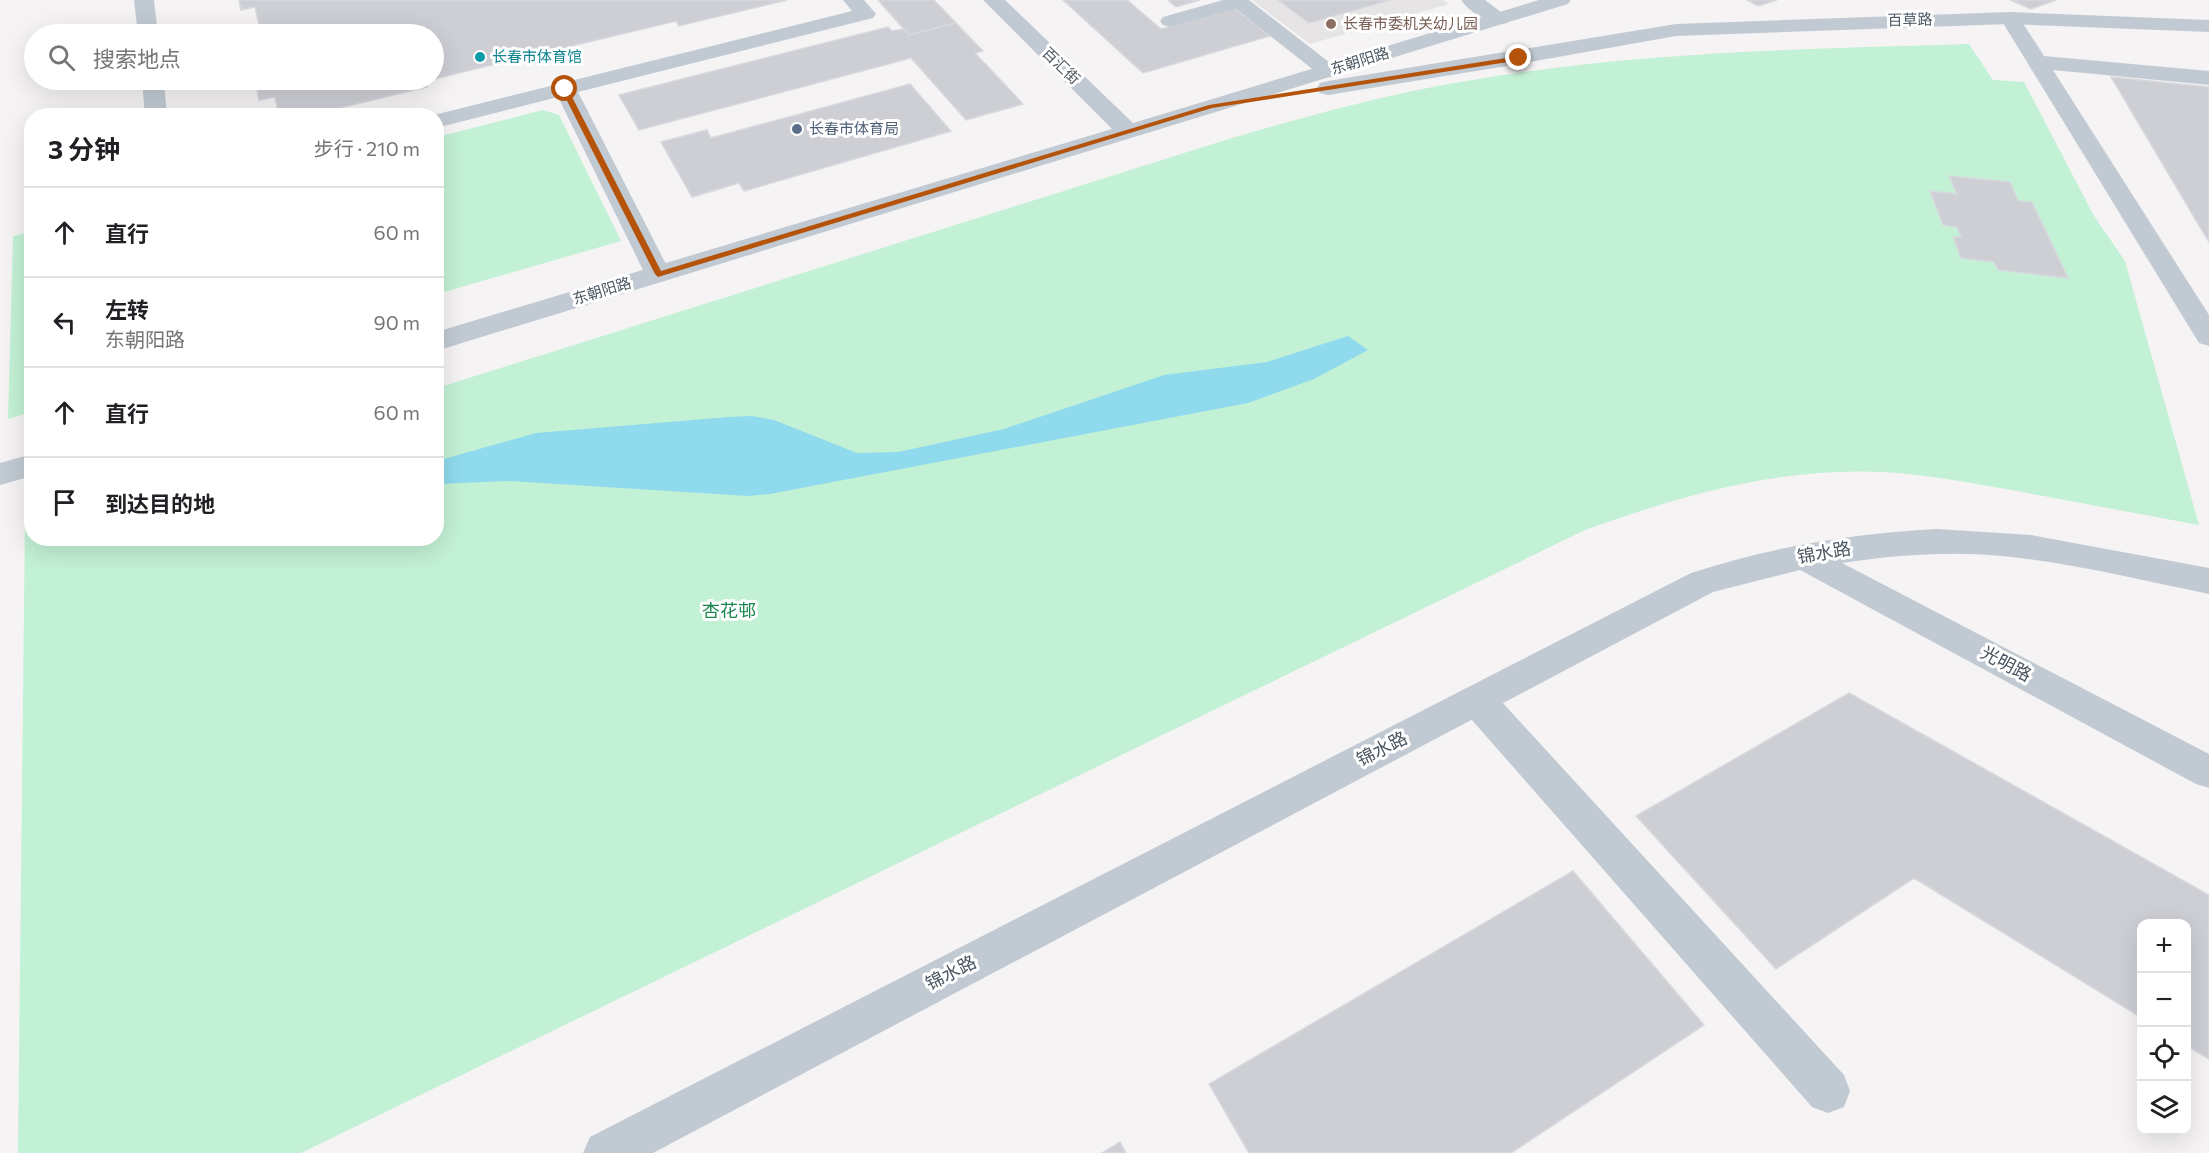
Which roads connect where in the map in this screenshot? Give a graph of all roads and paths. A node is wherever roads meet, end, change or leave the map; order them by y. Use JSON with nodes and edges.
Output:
{"nodes":[{"id":1,"x":144,"y":0,"type":"edge"},
{"id":2,"x":853,"y":0,"type":"edge"},
{"id":3,"x":993,"y":0,"type":"edge"},
{"id":4,"x":1471,"y":0,"type":"edge"},
{"id":5,"x":1561,"y":0,"type":"edge"},
{"id":6,"x":2130,"y":0,"type":"edge"},
{"id":7,"x":2010,"y":18,"type":"junction"},
{"id":8,"x":1500,"y":19,"type":"junction"},
{"id":9,"x":1170,"y":21,"type":"dead end"},
{"id":10,"x":2155,"y":22,"type":"junction"},
{"id":11,"x":147,"y":24,"type":"edge"},
{"id":12,"x":2209,"y":26,"type":"edge"},
{"id":13,"x":1612,"y":40,"type":"junction"},
{"id":14,"x":2039,"y":62,"type":"junction"},
{"id":15,"x":1328,"y":70,"type":"junction"},
{"id":16,"x":2209,"y":78,"type":"edge"},
{"id":17,"x":565,"y":89,"type":"junction"},
{"id":18,"x":154,"y":90,"type":"edge"},
{"id":19,"x":1211,"y":106,"type":"junction"},
{"id":20,"x":155,"y":108,"type":"edge"},
{"id":21,"x":444,"y":119,"type":"edge"},
{"id":22,"x":1128,"y":131,"type":"junction"},
{"id":23,"x":658,"y":274,"type":"junction"},
{"id":24,"x":2209,"y":337,"type":"edge"},
{"id":25,"x":444,"y":340,"type":"edge"},
{"id":26,"x":24,"y":467,"type":"edge"},
{"id":27,"x":0,"y":474,"type":"edge"},
{"id":28,"x":1803,"y":556,"type":"junction"},
{"id":29,"x":2209,"y":581,"type":"edge"},
{"id":30,"x":1477,"y":700,"type":"junction"},
{"id":31,"x":2209,"y":772,"type":"edge"},
{"id":32,"x":1828,"y":1091,"type":"dead end"},
{"id":33,"x":606,"y":1153,"type":"edge"}],
"edges":[{"from":1,"to":11,"type":"street"},
{"from":2,"to":17,"type":"street"},
{"from":3,"to":22,"type":"street","name":"百汇街"},
{"from":4,"to":8,"type":"street"},
{"from":5,"to":8,"type":"street","name":"东朝阳路"},
{"from":6,"to":10,"type":"street"},
{"from":7,"to":10,"type":"street","name":"百草路"},
{"from":7,"to":13,"type":"street","name":"百草路"},
{"from":7,"to":14,"type":"street"},
{"from":8,"to":13,"type":"street"},
{"from":8,"to":15,"type":"street","name":"东朝阳路"},
{"from":9,"to":15,"type":"street"},
{"from":10,"to":12,"type":"street","name":"百草路"},
{"from":13,"to":19,"type":"street"},
{"from":14,"to":16,"type":"street"},
{"from":14,"to":24,"type":"street"},
{"from":15,"to":19,"type":"street","name":"东朝阳路"},
{"from":17,"to":21,"type":"street"},
{"from":17,"to":23,"type":"street"},
{"from":18,"to":20,"type":"street"},
{"from":19,"to":22,"type":"street","name":"东朝阳路"},
{"from":22,"to":23,"type":"street","name":"东朝阳路"},
{"from":23,"to":25,"type":"street","name":"东朝阳路"},
{"from":26,"to":27,"type":"street"},
{"from":28,"to":29,"type":"street","name":"锦水路"},
{"from":28,"to":30,"type":"street","name":"锦水路"},
{"from":28,"to":31,"type":"street","name":"光明路"},
{"from":30,"to":32,"type":"street"},
{"from":30,"to":33,"type":"street","name":"锦水路"}]}
